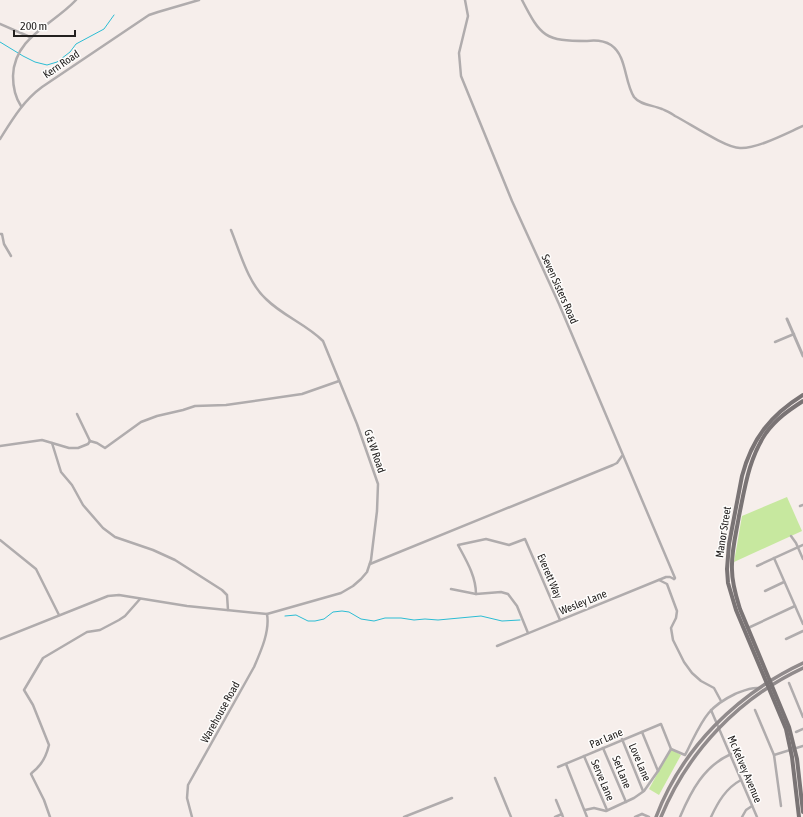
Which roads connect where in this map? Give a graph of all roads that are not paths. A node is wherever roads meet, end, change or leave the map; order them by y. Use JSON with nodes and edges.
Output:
{"nodes":[{"id":1,"x":76,"y":0,"type":"edge"},
{"id":2,"x":200,"y":0,"type":"edge"},
{"id":3,"x":465,"y":0,"type":"edge"},
{"id":4,"x":522,"y":0,"type":"edge"},
{"id":5,"x":0,"y":24,"type":"edge"},
{"id":6,"x":30,"y":36,"type":"junction"},
{"id":7,"x":21,"y":106,"type":"junction"},
{"id":8,"x":803,"y":126,"type":"edge"},
{"id":9,"x":0,"y":139,"type":"edge"},
{"id":10,"x":231,"y":230,"type":"dead end"},
{"id":11,"x":0,"y":234,"type":"edge"},
{"id":12,"x":11,"y":256,"type":"dead end"},
{"id":13,"x":787,"y":319,"type":"dead end"},
{"id":14,"x":794,"y":334,"type":"junction"},
{"id":15,"x":775,"y":342,"type":"dead end"},
{"id":16,"x":803,"y":343,"type":"edge"},
{"id":17,"x":798,"y":345,"type":"junction"},
{"id":18,"x":803,"y":356,"type":"edge"},
{"id":19,"x":339,"y":381,"type":"junction"},
{"id":20,"x":803,"y":395,"type":"edge"},
{"id":21,"x":803,"y":401,"type":"edge"},
{"id":22,"x":77,"y":414,"type":"dead end"},
{"id":23,"x":90,"y":441,"type":"junction"},
{"id":24,"x":52,"y":443,"type":"junction"},
{"id":25,"x":0,"y":446,"type":"edge"},
{"id":26,"x":622,"y":455,"type":"junction"},
{"id":27,"x":791,"y":536,"type":"dead end"},
{"id":28,"x":0,"y":540,"type":"edge"},
{"id":29,"x":803,"y":546,"type":"edge"},
{"id":30,"x":798,"y":548,"type":"junction"},
{"id":31,"x":774,"y":558,"type":"junction"},
{"id":32,"x":803,"y":559,"type":"edge"},
{"id":33,"x":370,"y":564,"type":"junction"},
{"id":34,"x":757,"y":566,"type":"dead end"},
{"id":35,"x":674,"y":579,"type":"joint"},
{"id":36,"x":659,"y":580,"type":"junction"},
{"id":37,"x":784,"y":582,"type":"junction"},
{"id":38,"x":451,"y":589,"type":"dead end"},
{"id":39,"x":765,"y":591,"type":"dead end"},
{"id":40,"x":476,"y":594,"type":"junction"},
{"id":41,"x":140,"y":599,"type":"junction"},
{"id":42,"x":795,"y":606,"type":"junction"},
{"id":43,"x":228,"y":610,"type":"junction"},
{"id":44,"x":266,"y":614,"type":"junction"},
{"id":45,"x":59,"y":615,"type":"junction"},
{"id":46,"x":560,"y":620,"type":"junction"},
{"id":47,"x":803,"y":624,"type":"edge"},
{"id":48,"x":748,"y":628,"type":"junction"},
{"id":49,"x":803,"y":631,"type":"edge"},
{"id":50,"x":528,"y":634,"type":"junction"},
{"id":51,"x":0,"y":638,"type":"edge"},
{"id":52,"x":786,"y":638,"type":"dead end"},
{"id":53,"x":497,"y":646,"type":"dead end"},
{"id":54,"x":803,"y":663,"type":"edge"},
{"id":55,"x":803,"y":668,"type":"edge"},
{"id":56,"x":789,"y":682,"type":"dead end"},
{"id":57,"x":770,"y":684,"type":"junction"},
{"id":58,"x":759,"y":688,"type":"junction"},
{"id":59,"x":721,"y":701,"type":"junction"},
{"id":60,"x":803,"y":701,"type":"edge"},
{"id":61,"x":798,"y":703,"type":"junction"},
{"id":62,"x":711,"y":710,"type":"junction"},
{"id":63,"x":755,"y":710,"type":"dead end"},
{"id":64,"x":803,"y":717,"type":"edge"},
{"id":65,"x":717,"y":723,"type":"junction"},
{"id":66,"x":719,"y":727,"type":"junction"},
{"id":67,"x":803,"y":729,"type":"edge"},
{"id":68,"x":642,"y":732,"type":"junction"},
{"id":69,"x":796,"y":732,"type":"dead end"},
{"id":70,"x":622,"y":740,"type":"junction"},
{"id":71,"x":803,"y":746,"type":"edge"},
{"id":72,"x":603,"y":748,"type":"junction"},
{"id":73,"x":671,"y":749,"type":"junction"},
{"id":74,"x":793,"y":749,"type":"junction"},
{"id":75,"x":731,"y":754,"type":"junction"},
{"id":76,"x":774,"y":755,"type":"junction"},
{"id":77,"x":584,"y":756,"type":"junction"},
{"id":78,"x":566,"y":764,"type":"junction"},
{"id":79,"x":558,"y":767,"type":"dead end"},
{"id":80,"x":658,"y":771,"type":"junction"},
{"id":81,"x":495,"y":778,"type":"dead end"},
{"id":82,"x":741,"y":780,"type":"junction"},
{"id":83,"x":644,"y":791,"type":"junction"},
{"id":84,"x":452,"y":798,"type":"dead end"},
{"id":85,"x":556,"y":800,"type":"dead end"},
{"id":86,"x":626,"y":802,"type":"junction"},
{"id":87,"x":662,"y":804,"type":"junction"},
{"id":88,"x":752,"y":806,"type":"junction"},
{"id":89,"x":781,"y":806,"type":"dead end"},
{"id":90,"x":584,"y":810,"type":"junction"},
{"id":91,"x":607,"y":810,"type":"junction"},
{"id":92,"x":664,"y":812,"type":"junction"},
{"id":93,"x":803,"y":812,"type":"edge"},
{"id":94,"x":563,"y":815,"type":"edge"},
{"id":95,"x":642,"y":816,"type":"edge"},
{"id":96,"x":50,"y":817,"type":"edge"},
{"id":97,"x":192,"y":817,"type":"edge"},
{"id":98,"x":404,"y":817,"type":"edge"},
{"id":99,"x":511,"y":817,"type":"edge"},
{"id":100,"x":555,"y":817,"type":"edge"},
{"id":101,"x":587,"y":817,"type":"edge"},
{"id":102,"x":635,"y":817,"type":"edge"},
{"id":103,"x":649,"y":817,"type":"edge"},
{"id":104,"x":656,"y":817,"type":"edge"},
{"id":105,"x":662,"y":817,"type":"edge"},
{"id":106,"x":680,"y":817,"type":"edge"},
{"id":107,"x":711,"y":817,"type":"edge"},
{"id":108,"x":742,"y":817,"type":"edge"},
{"id":109,"x":757,"y":817,"type":"edge"},
{"id":110,"x":800,"y":817,"type":"edge"}],
"edges":[{"from":1,"to":6,"type":"street"},
{"from":2,"to":7,"type":"street","name":"Kern Road"},
{"from":3,"to":26,"type":"street","name":"Seven Sisters Road"},
{"from":4,"to":8,"type":"street"},
{"from":5,"to":6,"type":"street"},
{"from":6,"to":7,"type":"street"},
{"from":7,"to":9,"type":"street","name":"Kern Road"},
{"from":10,"to":19,"type":"street","name":"G & W Road"},
{"from":11,"to":12,"type":"street"},
{"from":13,"to":14,"type":"street"},
{"from":14,"to":15,"type":"street"},
{"from":14,"to":17,"type":"street"},
{"from":16,"to":17,"type":"street"},
{"from":17,"to":18,"type":"street"},
{"from":19,"to":23,"type":"street"},
{"from":19,"to":33,"type":"street","name":"G & W Road"},
{"from":20,"to":57,"type":"main road","name":"Manor Street"},
{"from":21,"to":48,"type":"main road","name":"Manor Street"},
{"from":22,"to":23,"type":"street"},
{"from":23,"to":24,"type":"street"},
{"from":24,"to":25,"type":"street"},
{"from":24,"to":43,"type":"street"},
{"from":26,"to":33,"type":"street"},
{"from":26,"to":35,"type":"street","name":"Seven Sisters Road"},
{"from":27,"to":30,"type":"street"},
{"from":28,"to":45,"type":"street"},
{"from":29,"to":30,"type":"street"},
{"from":30,"to":31,"type":"street"},
{"from":30,"to":32,"type":"street"},
{"from":31,"to":34,"type":"street"},
{"from":31,"to":37,"type":"street"},
{"from":33,"to":44,"type":"street","name":"G & W Road"},
{"from":35,"to":36,"type":"street","name":"Wesley Lane"},
{"from":36,"to":46,"type":"street","name":"Wesley Lane"},
{"from":36,"to":59,"type":"street"},
{"from":37,"to":39,"type":"street"},
{"from":37,"to":42,"type":"street"},
{"from":38,"to":40,"type":"street"},
{"from":40,"to":46,"type":"street","name":"Everett Way"},
{"from":40,"to":50,"type":"street"},
{"from":41,"to":43,"type":"street","name":"G & W Road"},
{"from":41,"to":45,"type":"street","name":"G & W Road"},
{"from":41,"to":96,"type":"street"},
{"from":42,"to":47,"type":"street"},
{"from":42,"to":48,"type":"street"},
{"from":43,"to":44,"type":"street","name":"G & W Road"},
{"from":44,"to":97,"type":"street","name":"Warehouse Road"},
{"from":45,"to":51,"type":"street","name":"G & W Road"},
{"from":46,"to":50,"type":"street","name":"Wesley Lane"},
{"from":48,"to":57,"type":"main road","name":"Manor Street"},
{"from":49,"to":52,"type":"street"},
{"from":50,"to":53,"type":"street","name":"Wesley Lane"},
{"from":54,"to":57,"type":"main road"},
{"from":55,"to":57,"type":"main road"},
{"from":56,"to":61,"type":"street"},
{"from":57,"to":58,"type":"main road"},
{"from":57,"to":66,"type":"main road"},
{"from":57,"to":74,"type":"main road"},
{"from":58,"to":59,"type":"street"},
{"from":58,"to":65,"type":"main road"},
{"from":59,"to":62,"type":"street"},
{"from":60,"to":61,"type":"street"},
{"from":61,"to":64,"type":"street"},
{"from":62,"to":65,"type":"street","name":"Mc Kelvey Avenue"},
{"from":62,"to":73,"type":"street"},
{"from":63,"to":76,"type":"street"},
{"from":65,"to":66,"type":"street","name":"Mc Kelvey Avenue"},
{"from":65,"to":87,"type":"main road"},
{"from":66,"to":75,"type":"street","name":"Mc Kelvey Avenue"},
{"from":66,"to":92,"type":"main road"},
{"from":67,"to":69,"type":"street"},
{"from":68,"to":70,"type":"street","name":"Par Lane"},
{"from":68,"to":73,"type":"street","name":"Par Lane"},
{"from":68,"to":80,"type":"street"},
{"from":70,"to":72,"type":"street","name":"Par Lane"},
{"from":70,"to":83,"type":"street","name":"Love Lane"},
{"from":71,"to":74,"type":"street"},
{"from":72,"to":77,"type":"street","name":"Par Lane"},
{"from":72,"to":86,"type":"street","name":"Set Lane"},
{"from":73,"to":80,"type":"street"},
{"from":74,"to":76,"type":"street"},
{"from":74,"to":93,"type":"main road"},
{"from":74,"to":110,"type":"main road"},
{"from":75,"to":82,"type":"street","name":"Mc Kelvey Avenue"},
{"from":75,"to":106,"type":"street"},
{"from":76,"to":89,"type":"street"},
{"from":77,"to":78,"type":"street","name":"Par Lane"},
{"from":77,"to":91,"type":"street","name":"Serve Lane"},
{"from":78,"to":79,"type":"street","name":"Par Lane"},
{"from":78,"to":90,"type":"street"},
{"from":80,"to":83,"type":"street"},
{"from":81,"to":99,"type":"street"},
{"from":82,"to":88,"type":"street","name":"Mc Kelvey Avenue"},
{"from":82,"to":107,"type":"street"},
{"from":83,"to":86,"type":"street"},
{"from":84,"to":98,"type":"street"},
{"from":85,"to":94,"type":"street"},
{"from":86,"to":91,"type":"street"},
{"from":87,"to":92,"type":"main road"},
{"from":87,"to":104,"type":"main road"},
{"from":88,"to":108,"type":"street"},
{"from":88,"to":109,"type":"street","name":"Mc Kelvey Avenue"},
{"from":90,"to":91,"type":"street"},
{"from":90,"to":101,"type":"street"},
{"from":92,"to":105,"type":"main road"},
{"from":94,"to":100,"type":"street"},
{"from":95,"to":102,"type":"street"},
{"from":95,"to":103,"type":"street"}]}
